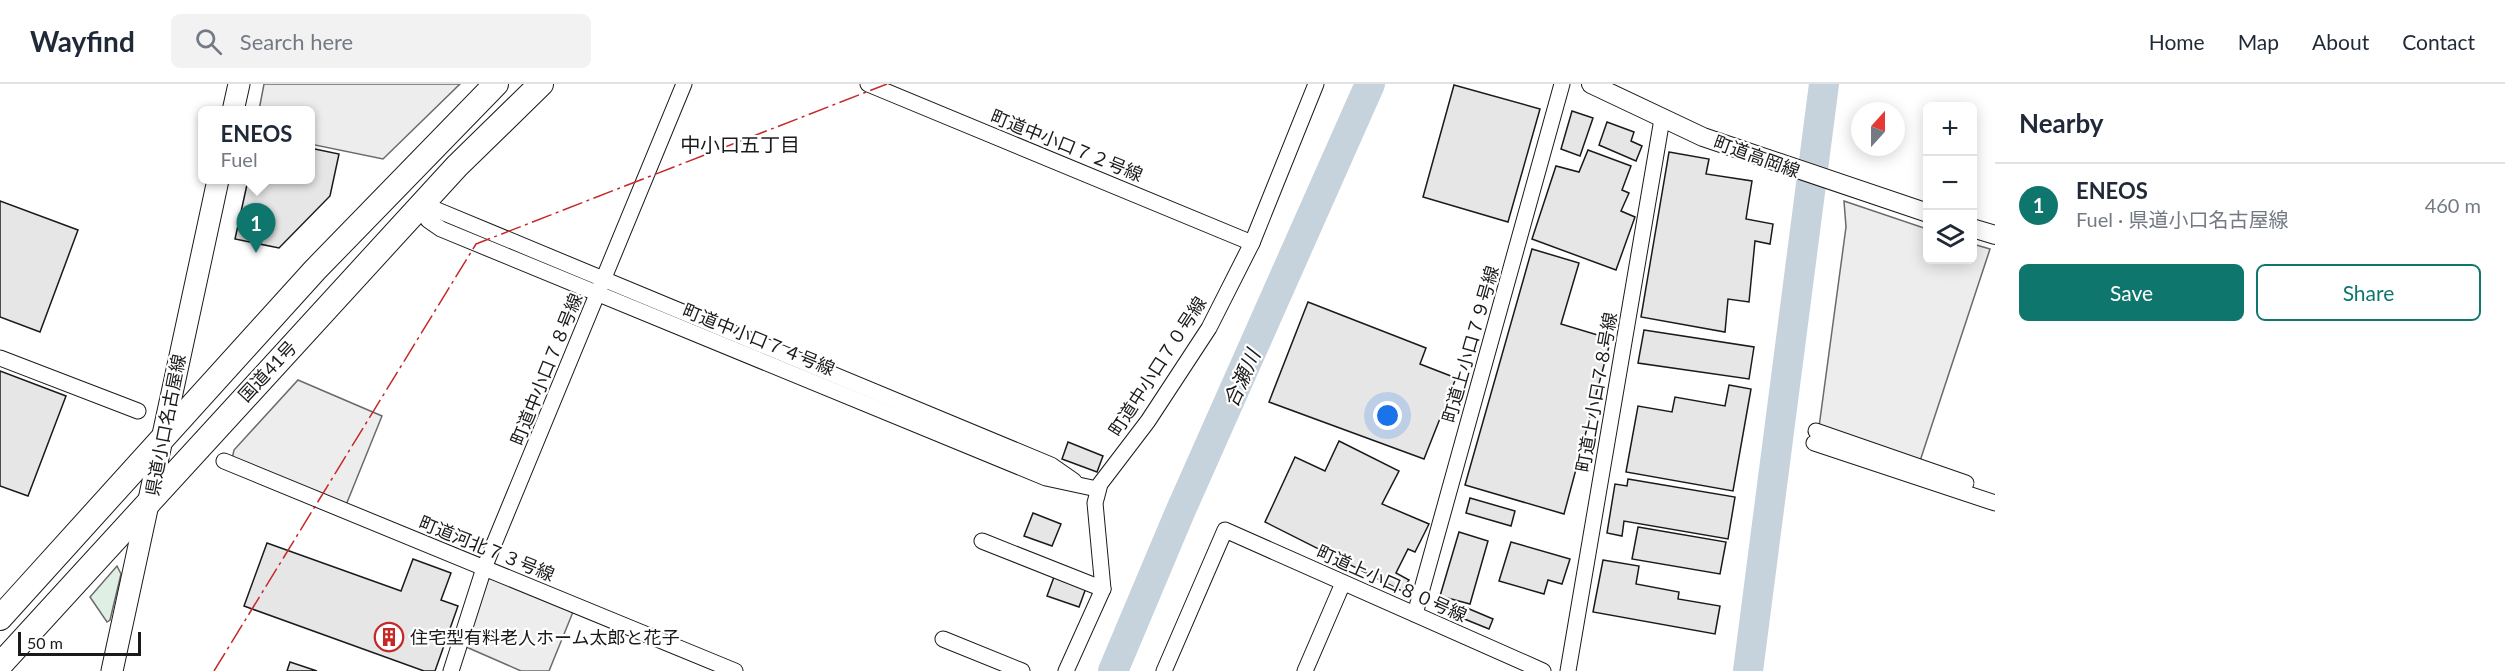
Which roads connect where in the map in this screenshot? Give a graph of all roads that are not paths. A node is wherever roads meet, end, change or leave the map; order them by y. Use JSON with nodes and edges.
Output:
{"nodes":[{"id":1,"x":239,"y":84,"type":"edge"},
{"id":2,"x":496,"y":84,"type":"edge"},
{"id":3,"x":541,"y":84,"type":"edge"},
{"id":4,"x":684,"y":84,"type":"edge"},
{"id":5,"x":868,"y":84,"type":"edge"},
{"id":6,"x":1317,"y":84,"type":"edge"},
{"id":7,"x":1562,"y":84,"type":"edge"},
{"id":8,"x":1591,"y":84,"type":"edge"},
{"id":9,"x":234,"y":106,"type":"edge"},
{"id":10,"x":1662,"y":119,"type":"junction"},
{"id":11,"x":217,"y":184,"type":"edge"},
{"id":12,"x":1923,"y":211,"type":"edge"},
{"id":13,"x":432,"y":215,"type":"dead end"},
{"id":14,"x":1977,"y":230,"type":"edge"},
{"id":15,"x":1995,"y":235,"type":"edge"},
{"id":16,"x":1252,"y":243,"type":"junction"},
{"id":17,"x":601,"y":287,"type":"junction"},
{"id":18,"x":0,"y":358,"type":"edge"},
{"id":19,"x":138,"y":411,"type":"dead end"},
{"id":20,"x":162,"y":439,"type":"junction"},
{"id":21,"x":224,"y":461,"type":"dead end"},
{"id":22,"x":1097,"y":489,"type":"junction"},
{"id":23,"x":1995,"y":492,"type":"edge"},
{"id":24,"x":150,"y":500,"type":"junction"},
{"id":25,"x":1995,"y":503,"type":"edge"},
{"id":26,"x":982,"y":541,"type":"dead end"},
{"id":27,"x":484,"y":568,"type":"junction"},
{"id":28,"x":1343,"y":584,"type":"junction"},
{"id":29,"x":1103,"y":589,"type":"junction"},
{"id":30,"x":1415,"y":614,"type":"junction"},
{"id":31,"x":0,"y":618,"type":"edge"},
{"id":32,"x":943,"y":639,"type":"dead end"},
{"id":33,"x":0,"y":665,"type":"edge"},
{"id":34,"x":114,"y":670,"type":"edge"},
{"id":35,"x":452,"y":671,"type":"edge"},
{"id":36,"x":735,"y":671,"type":"edge"},
{"id":37,"x":1022,"y":671,"type":"edge"},
{"id":38,"x":1066,"y":671,"type":"edge"},
{"id":39,"x":1164,"y":671,"type":"edge"},
{"id":40,"x":1305,"y":671,"type":"edge"},
{"id":41,"x":1543,"y":671,"type":"edge"},
{"id":42,"x":1568,"y":671,"type":"edge"}],
"edges":[{"from":1,"to":9,"type":"main road"},
{"from":2,"to":20,"type":"highway","name":"国道41号"},
{"from":3,"to":24,"type":"highway","name":"国道41号"},
{"from":4,"to":17,"type":"street","name":"町道中小口７８号線"},
{"from":5,"to":16,"type":"street","name":"町道中小口７２号線"},
{"from":6,"to":16,"type":"street","name":"町道中小口７０号線"},
{"from":7,"to":30,"type":"street","name":"町道上小口７９号線"},
{"from":8,"to":10,"type":"street","name":"町道高岡線"},
{"from":10,"to":12,"type":"street","name":"町道高岡線"},
{"from":10,"to":42,"type":"street","name":"町道上小口７８号線"},
{"from":11,"to":20,"type":"main road","name":"県道小口名古屋線"},
{"from":13,"to":17,"type":"street","name":"町道中小口７４号線"},
{"from":14,"to":15,"type":"street"},
{"from":16,"to":22,"type":"street","name":"町道中小口７０号線"},
{"from":17,"to":22,"type":"street","name":"町道中小口７４号線"},
{"from":17,"to":27,"type":"street","name":"町道中小口７８号線"},
{"from":18,"to":19,"type":"street"},
{"from":20,"to":24,"type":"main road","name":"県道小口名古屋線"},
{"from":20,"to":31,"type":"highway","name":"国道41号"},
{"from":21,"to":27,"type":"street","name":"町道河北７３号線"},
{"from":22,"to":29,"type":"street"},
{"from":23,"to":25,"type":"street"},
{"from":24,"to":33,"type":"highway","name":"国道41号"},
{"from":24,"to":34,"type":"main road","name":"県道小口名古屋線"},
{"from":26,"to":29,"type":"street"},
{"from":27,"to":35,"type":"street","name":"町道中小口７８号線"},
{"from":27,"to":36,"type":"street","name":"町道河北７３号線"},
{"from":28,"to":30,"type":"street","name":"町道上小口８０号線"},
{"from":28,"to":39,"type":"street","name":"町道上小口８０号線"},
{"from":28,"to":40,"type":"street"},
{"from":29,"to":38,"type":"street"},
{"from":30,"to":41,"type":"street","name":"町道上小口８０号線"},
{"from":32,"to":37,"type":"street"}]}
